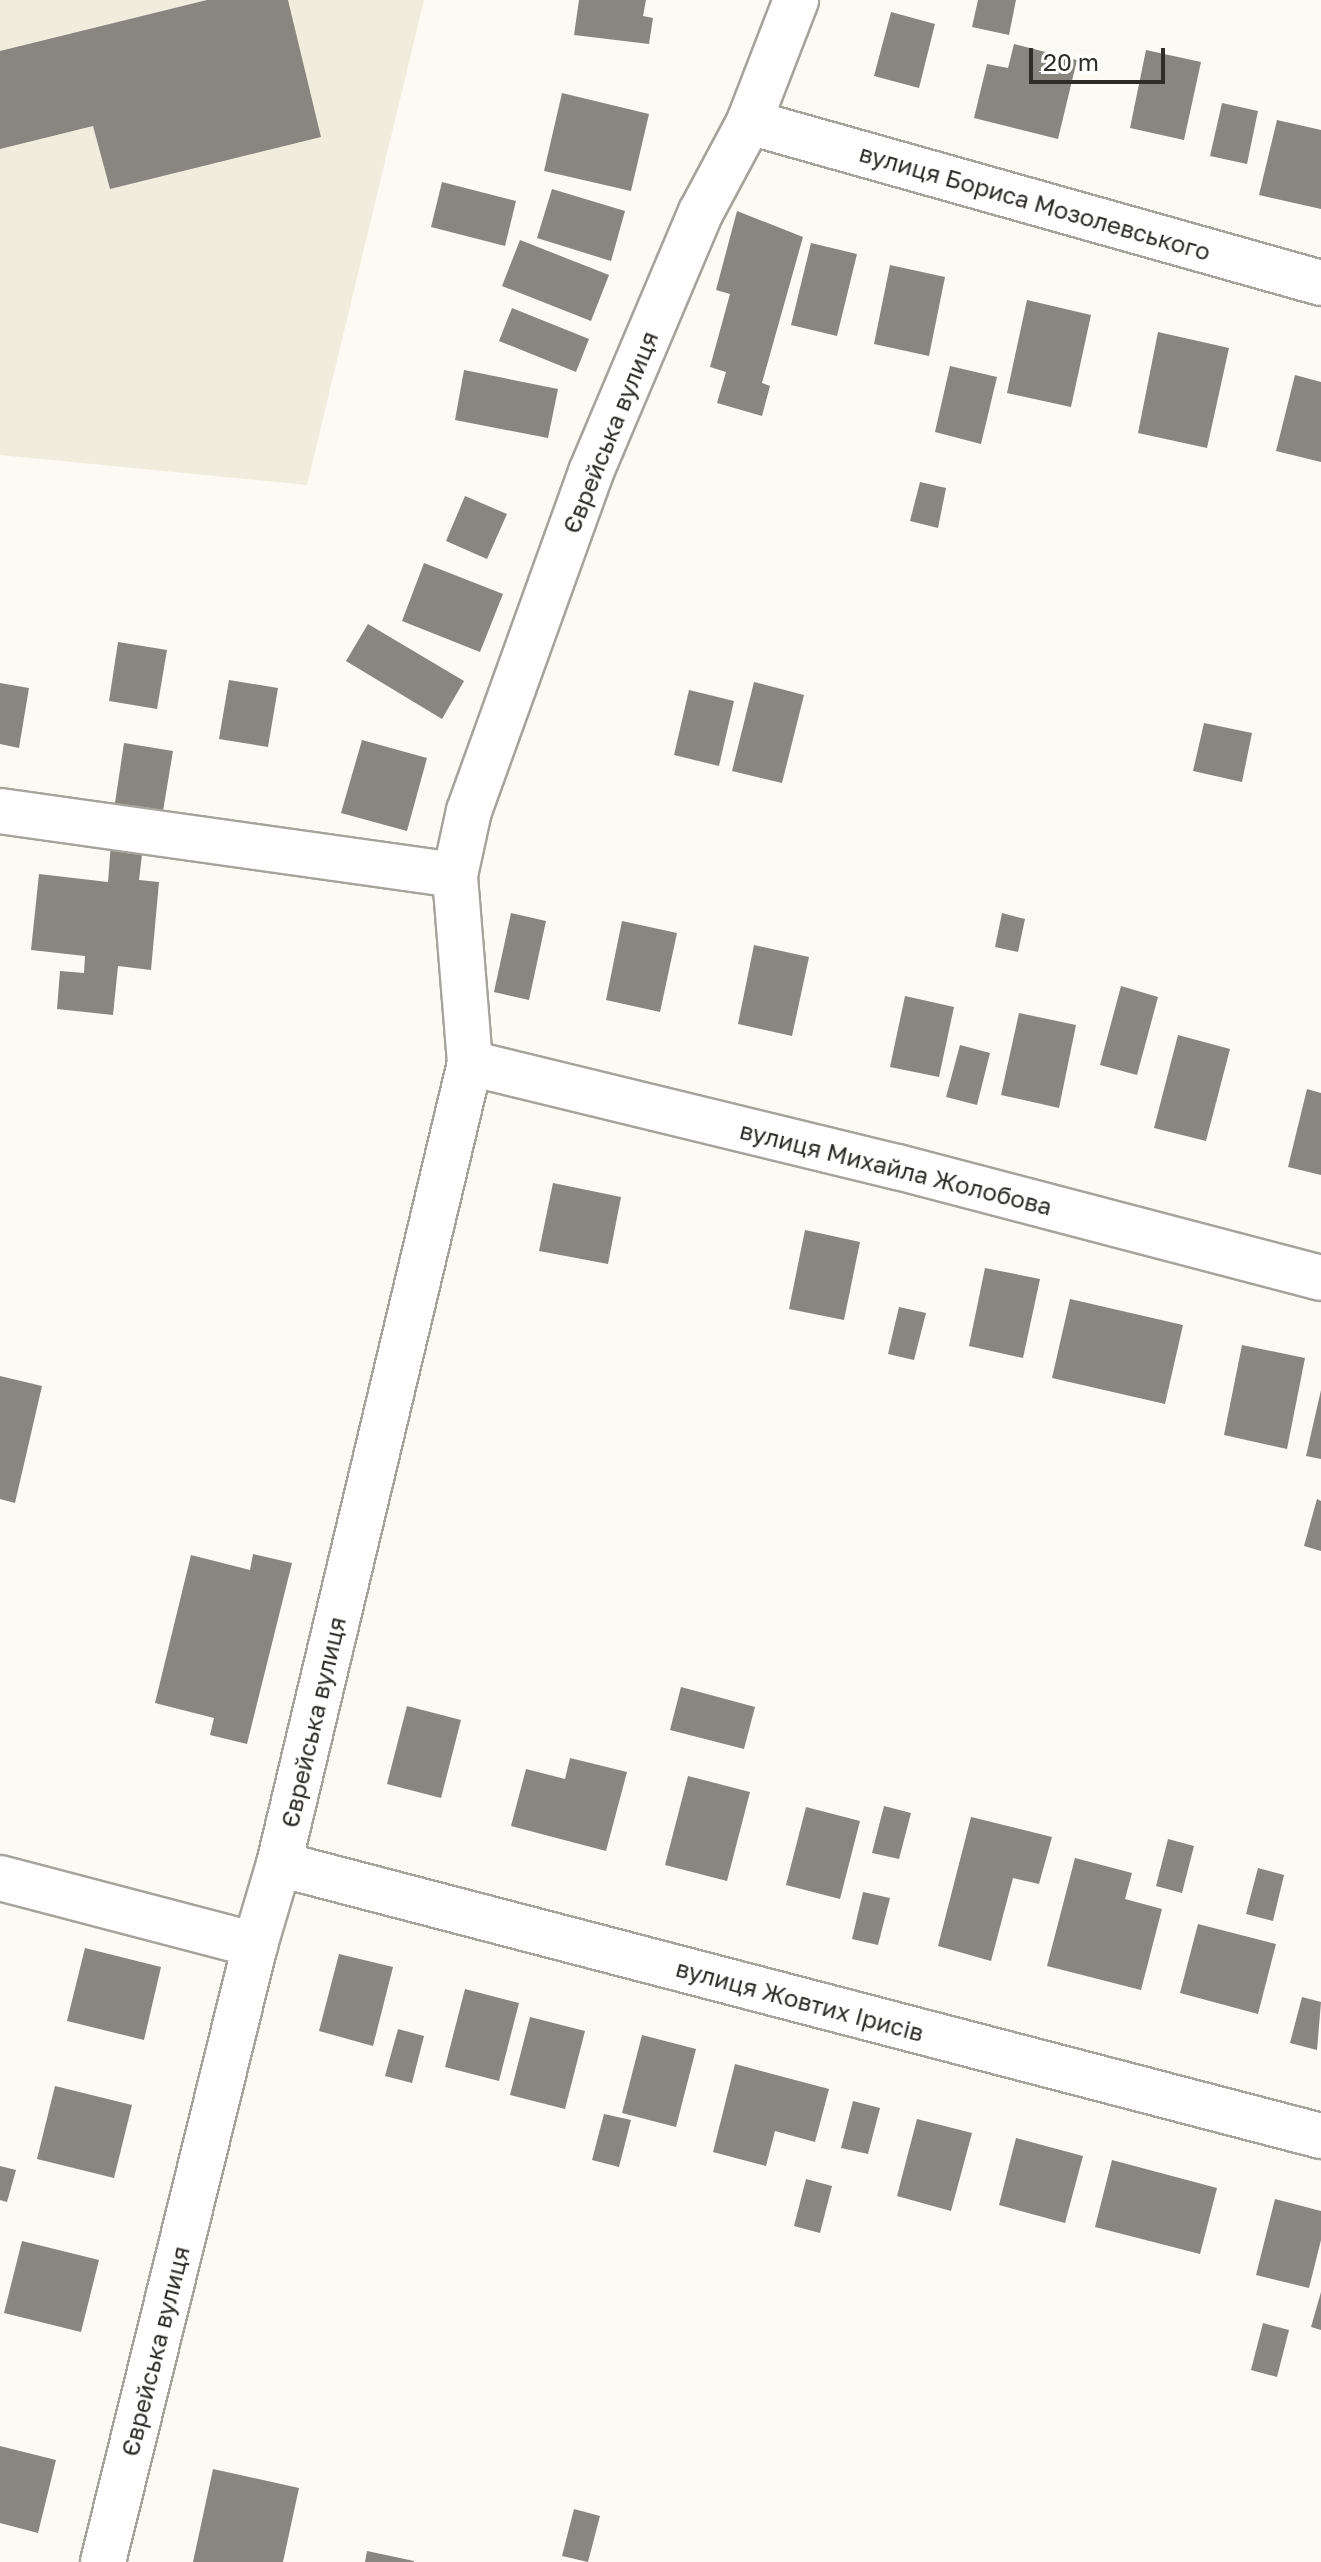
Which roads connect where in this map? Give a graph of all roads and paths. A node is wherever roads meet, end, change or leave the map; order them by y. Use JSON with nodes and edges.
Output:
{"nodes":[{"id":1,"x":796,"y":0,"type":"edge"},
{"id":2,"x":749,"y":122,"type":"junction"},
{"id":3,"x":1321,"y":283,"type":"edge"},
{"id":4,"x":0,"y":811,"type":"edge"},
{"id":5,"x":455,"y":875,"type":"junction"},
{"id":6,"x":470,"y":1063,"type":"junction"},
{"id":7,"x":1321,"y":1278,"type":"edge"},
{"id":8,"x":279,"y":1864,"type":"junction"},
{"id":9,"x":0,"y":1878,"type":"edge"},
{"id":10,"x":255,"y":1945,"type":"junction"},
{"id":11,"x":1321,"y":2136,"type":"edge"},
{"id":12,"x":103,"y":2562,"type":"edge"}],
"edges":[{"from":1,"to":2,"type":"street","name":"Єврейська вулиця"},
{"from":2,"to":3,"type":"street","name":"вулиця Бориса Мозолевського"},
{"from":2,"to":5,"type":"street","name":"Єврейська вулиця"},
{"from":4,"to":5,"type":"street"},
{"from":5,"to":6,"type":"street","name":"Єврейська вулиця"},
{"from":6,"to":7,"type":"street","name":"вулиця Михайла Жолобова"},
{"from":6,"to":8,"type":"street","name":"Єврейська вулиця"},
{"from":8,"to":10,"type":"street","name":"Єврейська вулиця"},
{"from":8,"to":11,"type":"street","name":"вулиця Жовтих Ірисів"},
{"from":9,"to":10,"type":"street"},
{"from":10,"to":12,"type":"street","name":"Єврейська вулиця"}]}
